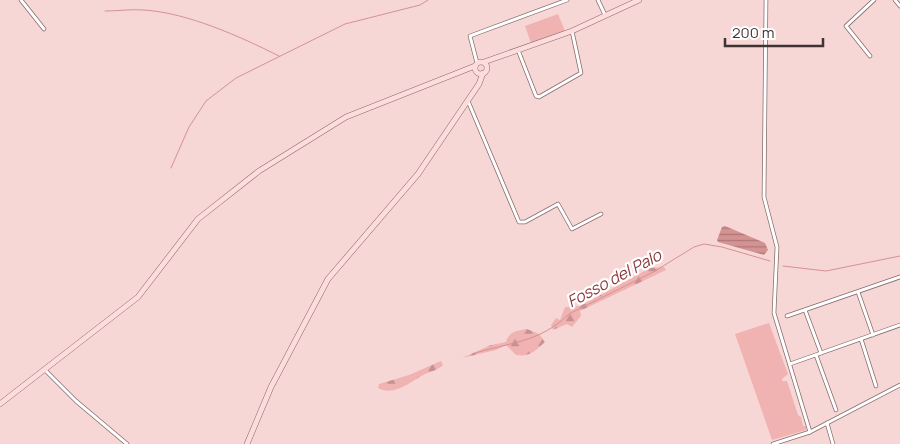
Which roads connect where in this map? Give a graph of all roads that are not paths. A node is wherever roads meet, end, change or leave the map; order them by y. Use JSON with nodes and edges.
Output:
{"nodes":[{"id":1,"x":21,"y":0,"type":"edge"},
{"id":2,"x":567,"y":0,"type":"edge"},
{"id":3,"x":598,"y":0,"type":"edge"},
{"id":4,"x":639,"y":0,"type":"edge"},
{"id":5,"x":766,"y":0,"type":"edge"},
{"id":6,"x":874,"y":0,"type":"edge"},
{"id":7,"x":895,"y":0,"type":"edge"},
{"id":8,"x":900,"y":6,"type":"edge"},
{"id":9,"x":606,"y":16,"type":"junction"},
{"id":10,"x":44,"y":29,"type":"dead end"},
{"id":11,"x":572,"y":31,"type":"junction"},
{"id":12,"x":518,"y":50,"type":"junction"},
{"id":13,"x":870,"y":56,"type":"dead end"},
{"id":14,"x":497,"y":58,"type":"junction"},
{"id":15,"x":478,"y":66,"type":"junction"},
{"id":16,"x":468,"y":100,"type":"junction"},
{"id":17,"x":601,"y":214,"type":"dead end"},
{"id":18,"x":900,"y":277,"type":"edge"},
{"id":19,"x":858,"y":292,"type":"junction"},
{"id":20,"x":805,"y":310,"type":"junction"},
{"id":21,"x":787,"y":316,"type":"dead end"},
{"id":22,"x":900,"y":325,"type":"edge"},
{"id":23,"x":873,"y":335,"type":"junction"},
{"id":24,"x":861,"y":339,"type":"junction"},
{"id":25,"x":818,"y":354,"type":"junction"},
{"id":26,"x":790,"y":364,"type":"junction"},
{"id":27,"x":45,"y":370,"type":"junction"},
{"id":28,"x":876,"y":386,"type":"dead end"},
{"id":29,"x":900,"y":386,"type":"edge"},
{"id":30,"x":0,"y":404,"type":"edge"},
{"id":31,"x":836,"y":410,"type":"dead end"},
{"id":32,"x":827,"y":423,"type":"junction"},
{"id":33,"x":810,"y":432,"type":"junction"},
{"id":34,"x":127,"y":444,"type":"edge"},
{"id":35,"x":247,"y":444,"type":"edge"},
{"id":36,"x":773,"y":444,"type":"edge"},
{"id":37,"x":833,"y":444,"type":"edge"}],
"edges":[{"from":1,"to":10,"type":"street"},
{"from":2,"to":15,"type":"street"},
{"from":3,"to":9,"type":"street"},
{"from":4,"to":9,"type":"main road"},
{"from":5,"to":26,"type":"street"},
{"from":6,"to":13,"type":"street"},
{"from":7,"to":8,"type":"street"},
{"from":9,"to":11,"type":"main road"},
{"from":11,"to":12,"type":"main road"},
{"from":11,"to":12,"type":"street"},
{"from":12,"to":14,"type":"main road"},
{"from":14,"to":15,"type":"main road"},
{"from":14,"to":15,"type":"main road"},
{"from":15,"to":16,"type":"main road"},
{"from":15,"to":27,"type":"main road"},
{"from":16,"to":17,"type":"street"},
{"from":16,"to":35,"type":"main road"},
{"from":18,"to":19,"type":"street"},
{"from":19,"to":20,"type":"street"},
{"from":19,"to":23,"type":"street"},
{"from":20,"to":21,"type":"street"},
{"from":20,"to":25,"type":"street"},
{"from":22,"to":23,"type":"street"},
{"from":23,"to":24,"type":"street"},
{"from":24,"to":25,"type":"street"},
{"from":24,"to":28,"type":"street"},
{"from":25,"to":26,"type":"street"},
{"from":25,"to":31,"type":"street"},
{"from":26,"to":33,"type":"street"},
{"from":27,"to":30,"type":"main road"},
{"from":27,"to":34,"type":"street"},
{"from":29,"to":32,"type":"street"},
{"from":32,"to":33,"type":"street"},
{"from":32,"to":37,"type":"street"},
{"from":33,"to":36,"type":"street"}]}
